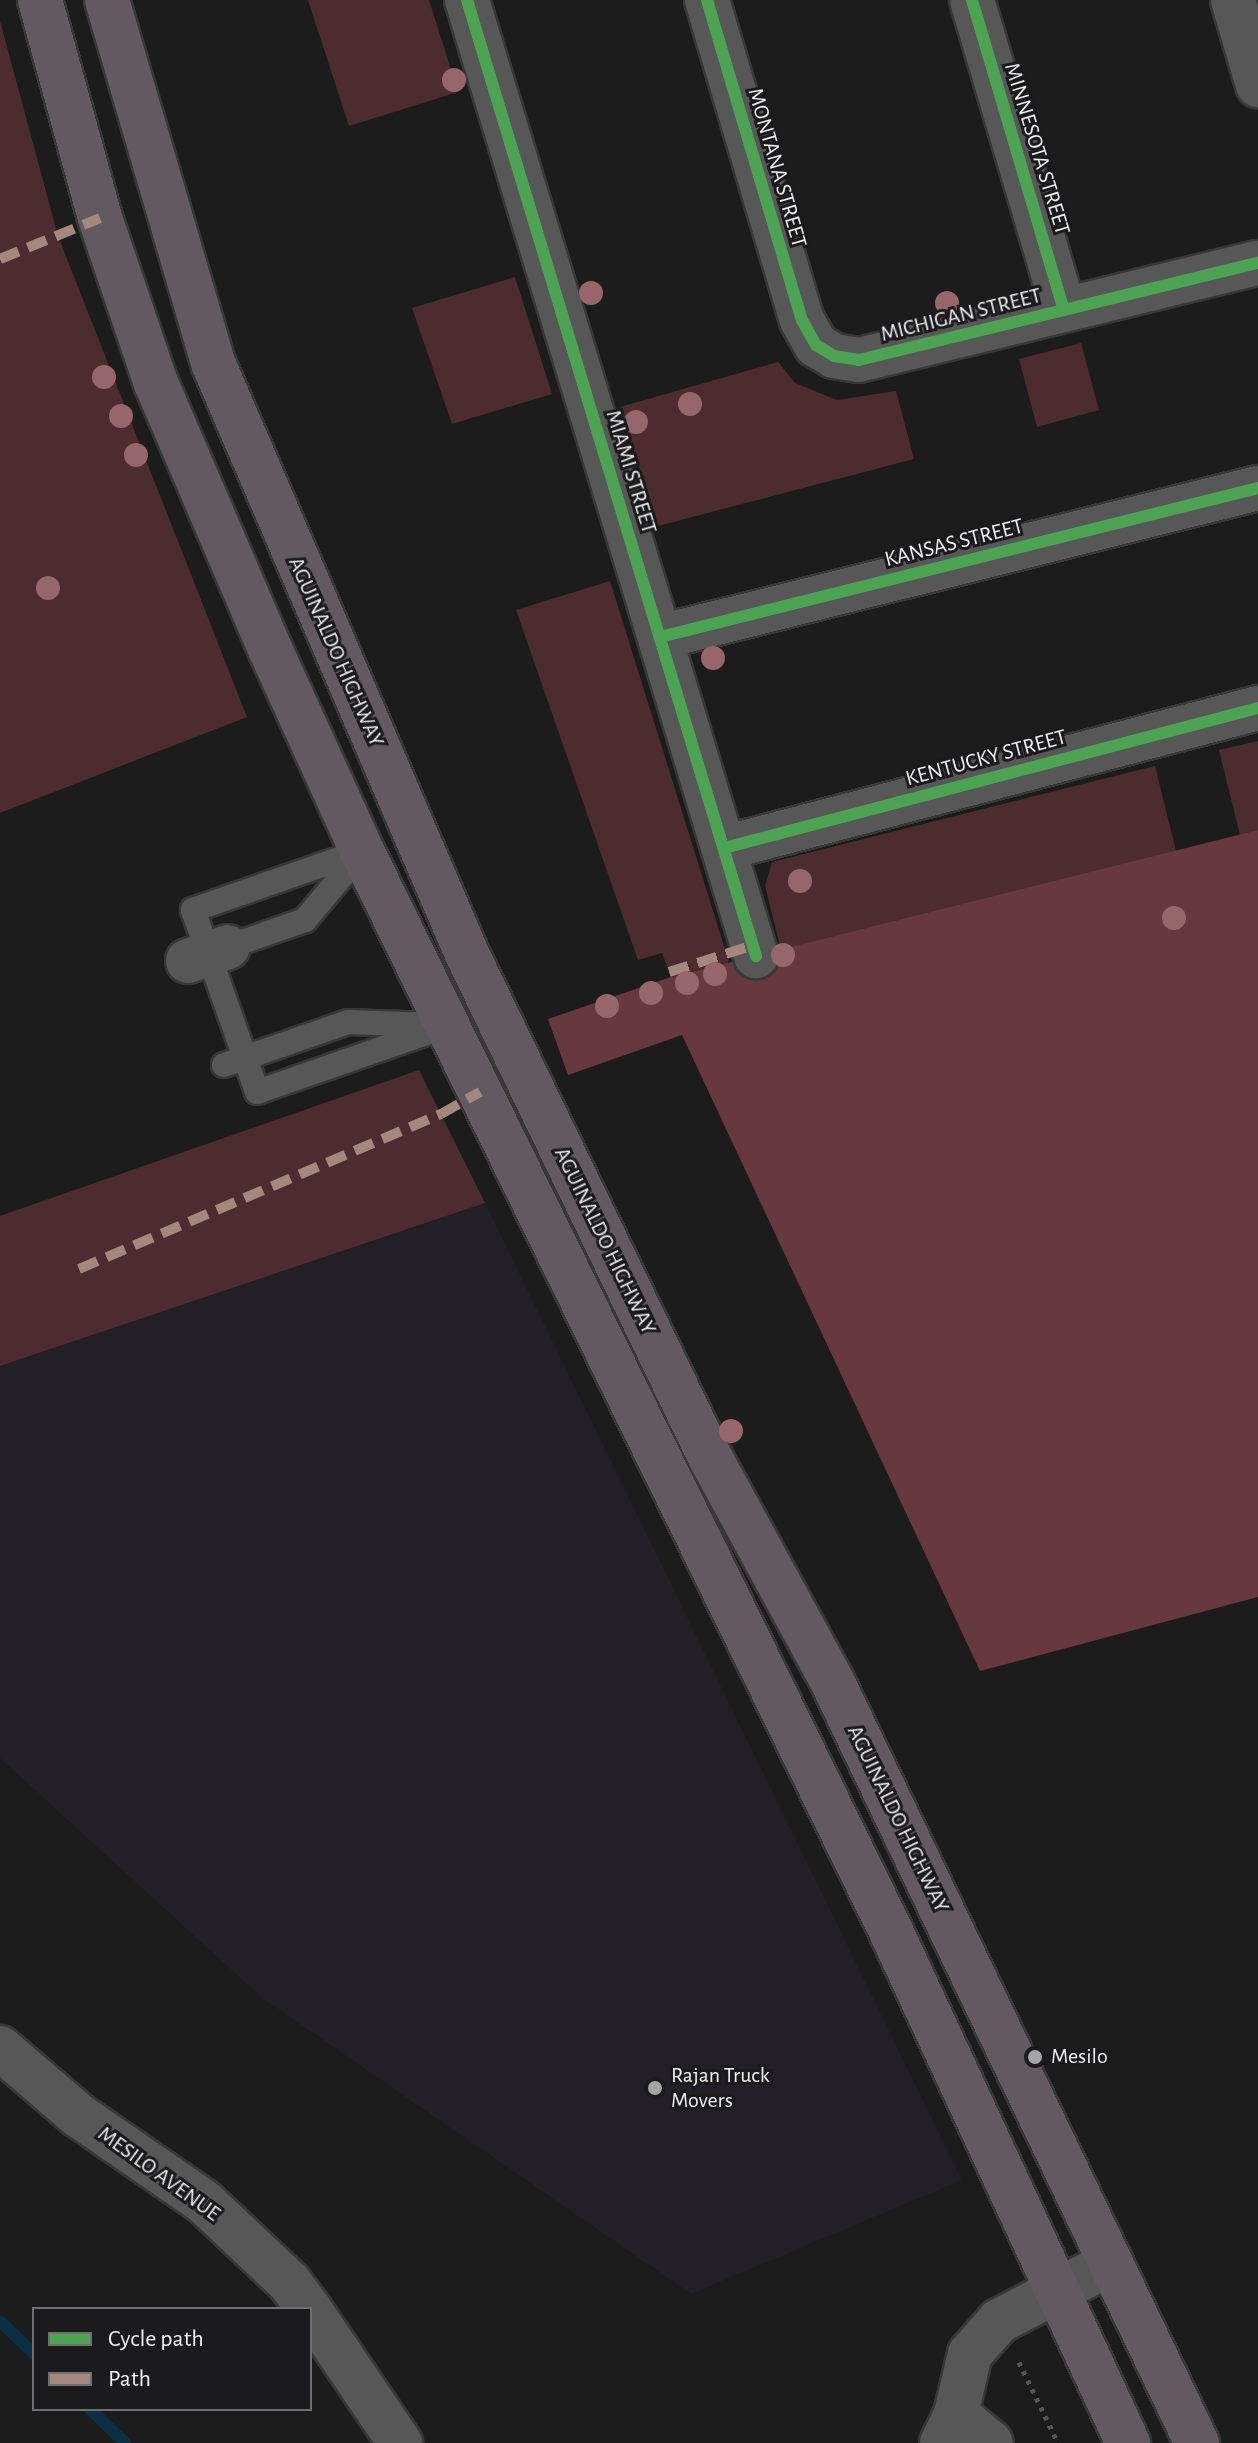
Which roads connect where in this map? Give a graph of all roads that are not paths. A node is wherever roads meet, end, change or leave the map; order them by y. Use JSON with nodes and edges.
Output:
{"nodes":[{"id":1,"x":40,"y":0,"type":"edge"},
{"id":2,"x":107,"y":0,"type":"edge"},
{"id":3,"x":467,"y":0,"type":"edge"},
{"id":4,"x":707,"y":0,"type":"edge"},
{"id":5,"x":972,"y":0,"type":"edge"},
{"id":6,"x":1233,"y":0,"type":"edge"},
{"id":7,"x":1258,"y":85,"type":"edge"},
{"id":8,"x":1258,"y":263,"type":"edge"},
{"id":9,"x":1064,"y":310,"type":"junction"},
{"id":10,"x":816,"y":345,"type":"joint"},
{"id":11,"x":1258,"y":488,"type":"edge"},
{"id":12,"x":660,"y":637,"type":"junction"},
{"id":13,"x":1258,"y":708,"type":"edge"},
{"id":14,"x":418,"y":831,"type":"junction"},
{"id":15,"x":724,"y":848,"type":"junction"},
{"id":16,"x":362,"y":851,"type":"junction"},
{"id":17,"x":208,"y":954,"type":"junction"},
{"id":18,"x":756,"y":956,"type":"dead end"},
{"id":19,"x":447,"y":1026,"type":"junction"},
{"id":20,"x":224,"y":1065,"type":"dead end"},
{"id":21,"x":0,"y":2048,"type":"edge"},
{"id":22,"x":1111,"y":2263,"type":"junction"},
{"id":23,"x":1057,"y":2287,"type":"junction"},
{"id":24,"x":308,"y":2307,"type":"edge"},
{"id":25,"x":312,"y":2313,"type":"edge"},
{"id":26,"x":949,"y":2429,"type":"edge"},
{"id":27,"x":400,"y":2443,"type":"edge"},
{"id":28,"x":991,"y":2443,"type":"edge"},
{"id":29,"x":1128,"y":2443,"type":"edge"},
{"id":30,"x":1197,"y":2443,"type":"edge"}],
"edges":[{"from":1,"to":16,"type":"main road"},
{"from":2,"to":14,"type":"main road","name":"AGUINALDO HIGHWAY"},
{"from":3,"to":12,"type":"street","name":"MIAMI STREET"},
{"from":4,"to":10,"type":"street","name":"MONTANA STREET"},
{"from":5,"to":9,"type":"street","name":"MINNESOTA STREET"},
{"from":6,"to":7,"type":"street"},
{"from":8,"to":9,"type":"street","name":"MICHIGAN STREET"},
{"from":9,"to":10,"type":"street","name":"MICHIGAN STREET"},
{"from":11,"to":12,"type":"street","name":"KANSAS STREET"},
{"from":12,"to":15,"type":"street","name":"MIAMI STREET"},
{"from":13,"to":15,"type":"street","name":"KENTUCKY STREET"},
{"from":14,"to":16,"type":"main road"},
{"from":14,"to":22,"type":"main road","name":"AGUINALDO HIGHWAY"},
{"from":15,"to":18,"type":"street","name":"MIAMI STREET"},
{"from":16,"to":17,"type":"lane"},
{"from":16,"to":17,"type":"lane"},
{"from":16,"to":19,"type":"main road"},
{"from":17,"to":19,"type":"lane"},
{"from":19,"to":20,"type":"lane"},
{"from":19,"to":23,"type":"main road"},
{"from":21,"to":24,"type":"street","name":"MESILO AVENUE"},
{"from":22,"to":23,"type":"street"},
{"from":22,"to":30,"type":"main road","name":"AGUINALDO HIGHWAY"},
{"from":23,"to":26,"type":"street"},
{"from":23,"to":29,"type":"main road"},
{"from":25,"to":27,"type":"street","name":"MESILO AVENUE"},
{"from":26,"to":28,"type":"street"}]}
